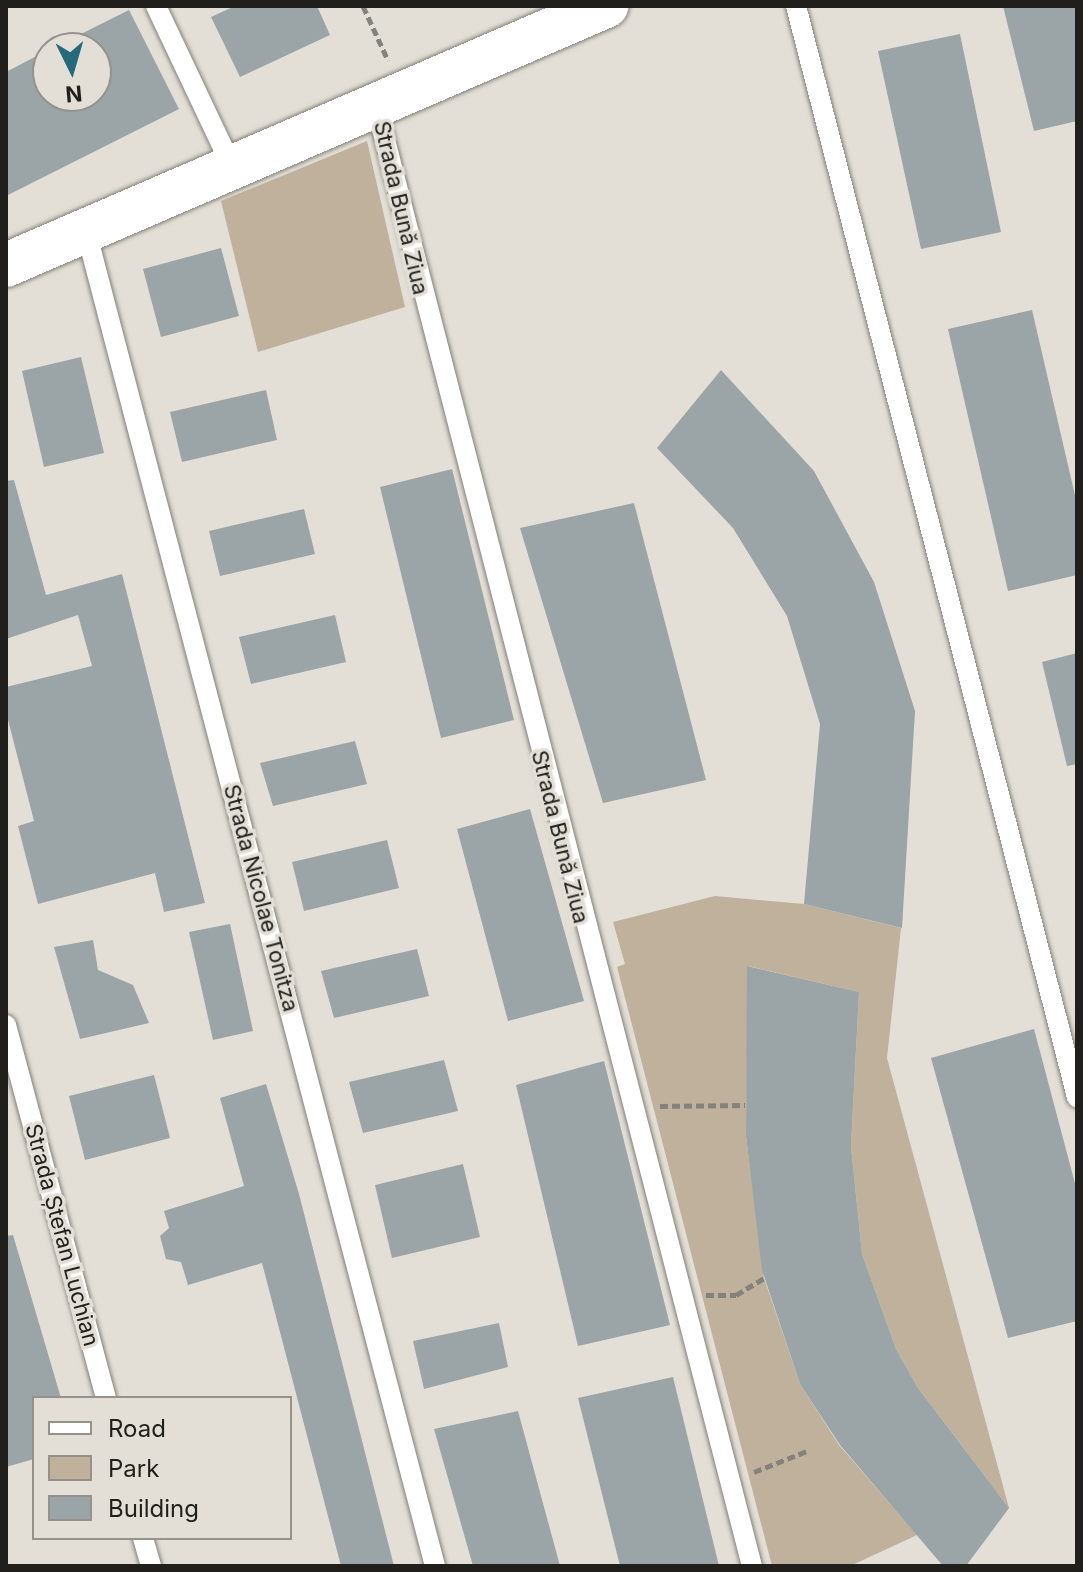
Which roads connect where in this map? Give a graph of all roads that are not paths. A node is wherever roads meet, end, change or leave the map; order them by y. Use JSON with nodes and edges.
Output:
{"nodes":[{"id":1,"x":156,"y":6,"type":"edge"},
{"id":2,"x":606,"y":6,"type":"edge"},
{"id":3,"x":796,"y":6,"type":"edge"},
{"id":4,"x":540,"y":19,"type":"edge"},
{"id":5,"x":390,"y":99,"type":"junction"},
{"id":6,"x":232,"y":167,"type":"junction"},
{"id":7,"x":86,"y":231,"type":"junction"},
{"id":8,"x":6,"y":265,"type":"edge"},
{"id":9,"x":6,"y":1025,"type":"edge"},
{"id":10,"x":1077,"y":1097,"type":"edge"},
{"id":11,"x":105,"y":1396,"type":"edge"},
{"id":12,"x":144,"y":1540,"type":"edge"},
{"id":13,"x":151,"y":1566,"type":"edge"},
{"id":14,"x":435,"y":1566,"type":"edge"},
{"id":15,"x":752,"y":1566,"type":"edge"}],
"edges":[{"from":1,"to":6,"type":"lane"},
{"from":2,"to":4,"type":"main road","name":"Strada Bună Ziua"},
{"from":3,"to":10,"type":"lane"},
{"from":4,"to":5,"type":"main road","name":"Strada Bună Ziua"},
{"from":5,"to":6,"type":"main road","name":"Strada Bună Ziua"},
{"from":5,"to":15,"type":"lane","name":"Strada Bună Ziua"},
{"from":6,"to":7,"type":"main road","name":"Strada Bună Ziua"},
{"from":7,"to":8,"type":"main road","name":"Strada Bună Ziua"},
{"from":7,"to":14,"type":"lane","name":"Strada Nicolae Tonitza"},
{"from":9,"to":11,"type":"lane","name":"Strada Ștefan Luchian"},
{"from":12,"to":13,"type":"lane"}]}
